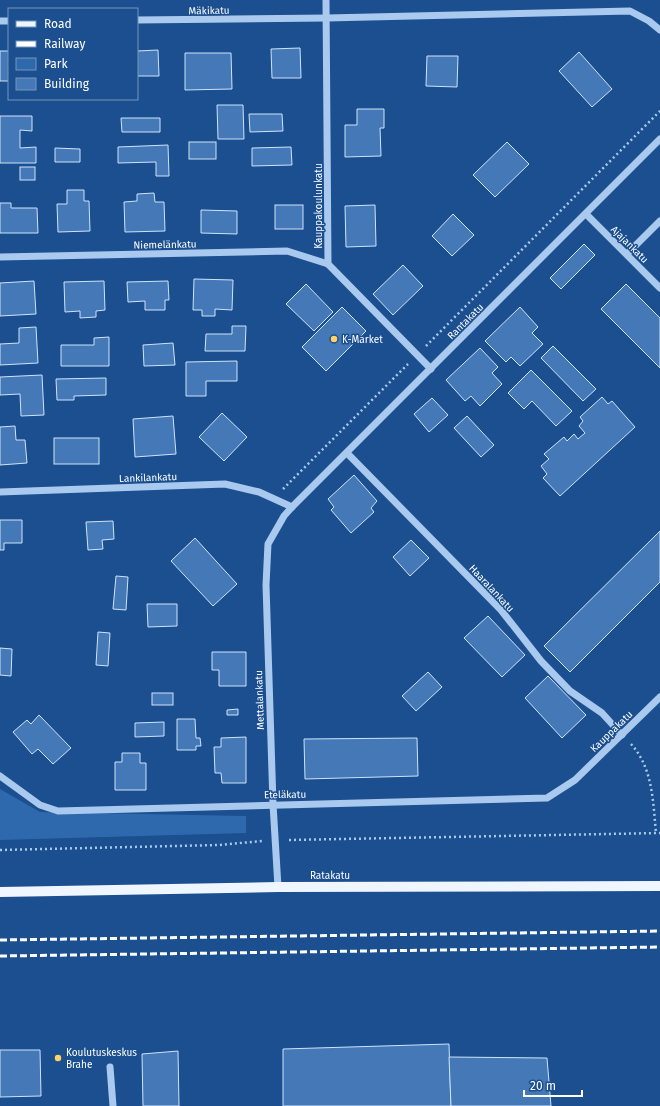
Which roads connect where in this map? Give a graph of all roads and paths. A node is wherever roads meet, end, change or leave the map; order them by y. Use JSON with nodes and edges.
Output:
{"nodes":[{"id":1,"x":326,"y":0,"type":"edge"},
{"id":2,"x":327,"y":18,"type":"junction"},
{"id":3,"x":138,"y":20,"type":"edge"},
{"id":4,"x":660,"y":30,"type":"edge"},
{"id":5,"x":660,"y":111,"type":"edge"},
{"id":6,"x":660,"y":139,"type":"edge"},
{"id":7,"x":586,"y":214,"type":"junction"},
{"id":8,"x":660,"y":221,"type":"edge"},
{"id":9,"x":626,"y":254,"type":"junction"},
{"id":10,"x":0,"y":257,"type":"edge"},
{"id":11,"x":328,"y":264,"type":"junction"},
{"id":12,"x":660,"y":288,"type":"edge"},
{"id":13,"x":417,"y":355,"type":"junction"},
{"id":14,"x":431,"y":370,"type":"junction"},
{"id":15,"x":347,"y":453,"type":"junction"},
{"id":16,"x":0,"y":492,"type":"edge"},
{"id":17,"x":274,"y":498,"type":"junction"},
{"id":18,"x":292,"y":507,"type":"junction"},
{"id":19,"x":284,"y":516,"type":"joint"},
{"id":20,"x":660,"y":697,"type":"edge"},
{"id":21,"x":622,"y":735,"type":"junction"},
{"id":22,"x":0,"y":776,"type":"edge"},
{"id":23,"x":575,"y":780,"type":"joint"},
{"id":24,"x":273,"y":804,"type":"junction"},
{"id":25,"x":658,"y":833,"type":"edge"},
{"id":26,"x":275,"y":840,"type":"junction"},
{"id":27,"x":0,"y":850,"type":"edge"},
{"id":28,"x":660,"y":886,"type":"edge"},
{"id":29,"x":278,"y":887,"type":"junction"},
{"id":30,"x":0,"y":892,"type":"edge"},
{"id":31,"x":110,"y":1067,"type":"dead end"},
{"id":32,"x":113,"y":1106,"type":"edge"}],
"edges":[{"from":1,"to":2,"type":"street","name":"Kauppakoulunkatu"},
{"from":2,"to":3,"type":"street","name":"Mäkikatu"},
{"from":2,"to":4,"type":"street","name":"Mäkikatu"},
{"from":2,"to":11,"type":"street","name":"Kauppakoulunkatu"},
{"from":5,"to":13,"type":"path"},
{"from":6,"to":7,"type":"street","name":"Rantakatu"},
{"from":7,"to":9,"type":"street","name":"Ajajankatu"},
{"from":7,"to":14,"type":"street","name":"Rantakatu"},
{"from":8,"to":9,"type":"street"},
{"from":9,"to":12,"type":"street","name":"Ajajankatu"},
{"from":10,"to":11,"type":"street","name":"Niemelänkatu"},
{"from":11,"to":13,"type":"street"},
{"from":13,"to":14,"type":"street"},
{"from":13,"to":17,"type":"path"},
{"from":14,"to":15,"type":"street","name":"Rantakatu"},
{"from":15,"to":18,"type":"street","name":"Rantakatu"},
{"from":15,"to":21,"type":"street","name":"Haaralankatu"},
{"from":16,"to":17,"type":"street","name":"Lankilankatu"},
{"from":17,"to":18,"type":"street","name":"Lankilankatu"},
{"from":18,"to":19,"type":"street","name":"Rantakatu"},
{"from":19,"to":24,"type":"street","name":"Mettalankatu"},
{"from":20,"to":21,"type":"street","name":"Kauppakatu"},
{"from":21,"to":23,"type":"street","name":"Kauppakatu"},
{"from":21,"to":25,"type":"path"},
{"from":22,"to":24,"type":"street","name":"Eteläkatu"},
{"from":23,"to":24,"type":"street","name":"Eteläkatu"},
{"from":24,"to":26,"type":"street","name":"Mettalankatu"},
{"from":25,"to":26,"type":"path"},
{"from":26,"to":27,"type":"path"},
{"from":26,"to":29,"type":"street","name":"Mettalankatu"},
{"from":28,"to":29,"type":"main road","name":"Ratakatu"},
{"from":29,"to":30,"type":"main road","name":"Ratakatu"},
{"from":31,"to":32,"type":"street"}]}
